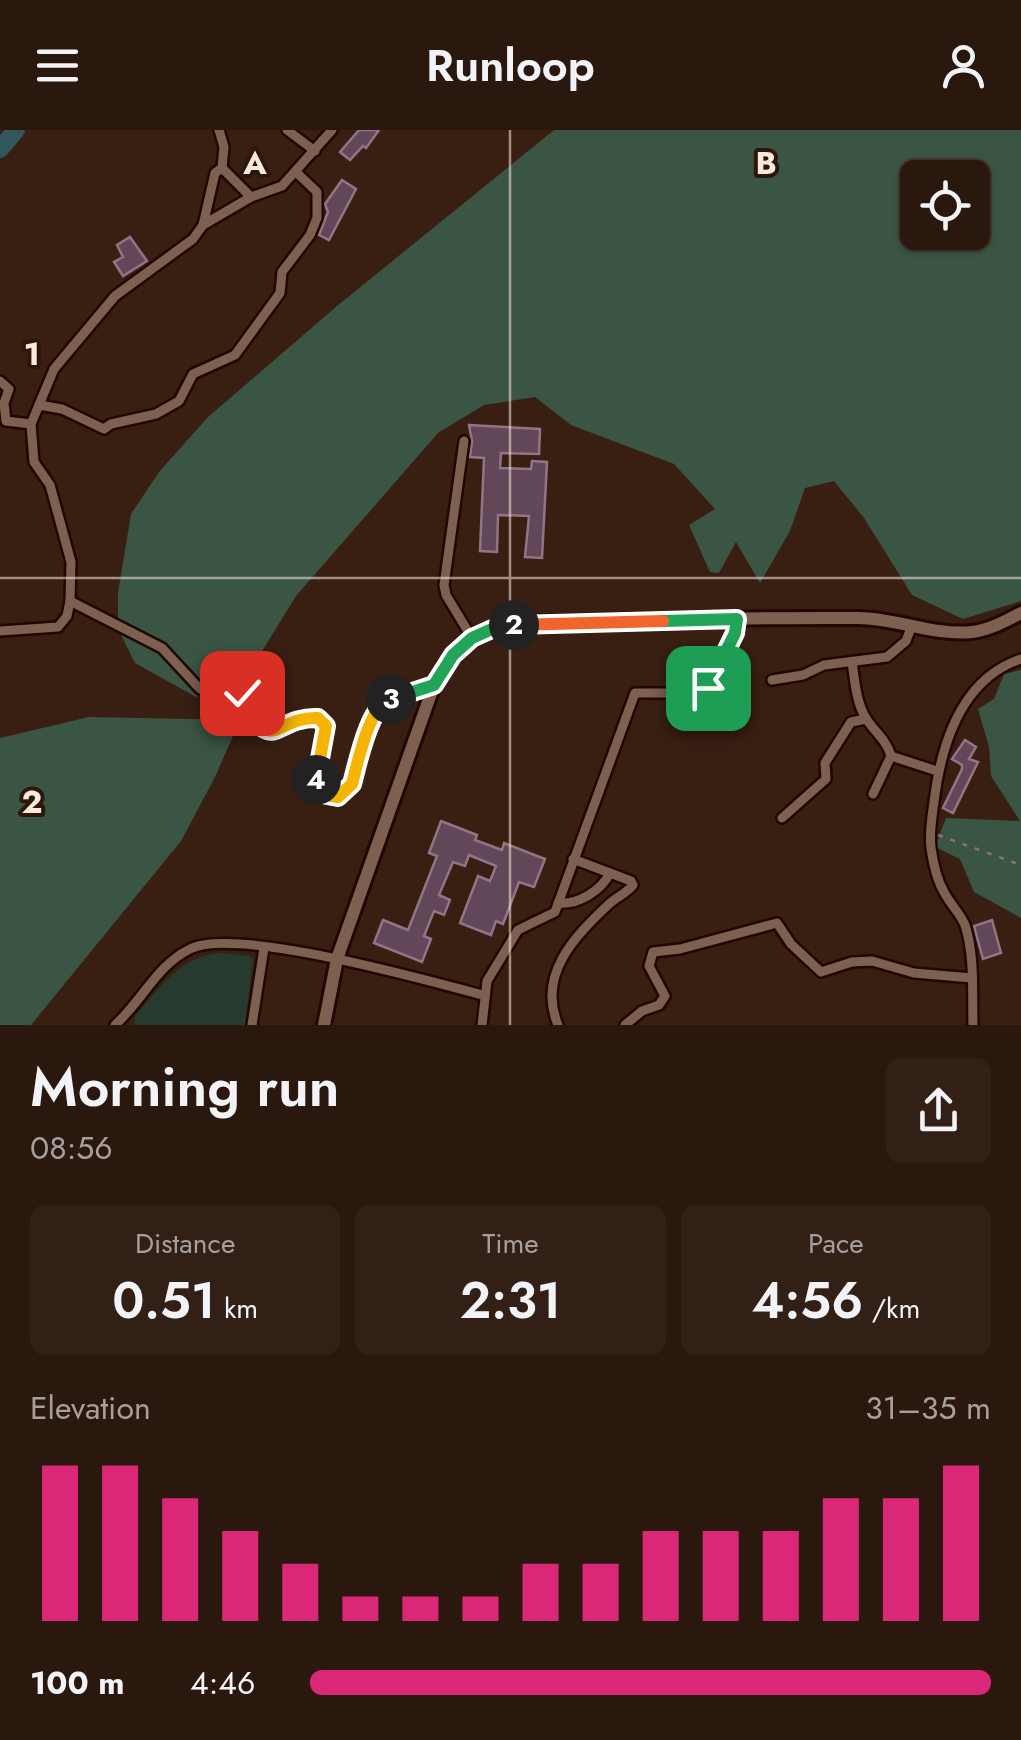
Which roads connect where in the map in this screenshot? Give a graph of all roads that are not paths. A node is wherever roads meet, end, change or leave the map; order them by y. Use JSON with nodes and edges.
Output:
{"nodes":[{"id":1,"x":219,"y":130,"type":"edge"},
{"id":2,"x":288,"y":130,"type":"edge"},
{"id":3,"x":332,"y":130,"type":"edge"},
{"id":4,"x":316,"y":151,"type":"junction"},
{"id":5,"x":222,"y":168,"type":"junction"},
{"id":6,"x":297,"y":173,"type":"junction"},
{"id":7,"x":251,"y":197,"type":"junction"},
{"id":8,"x":202,"y":225,"type":"junction"},
{"id":9,"x":0,"y":381,"type":"edge"},
{"id":10,"x":39,"y":405,"type":"junction"},
{"id":11,"x":3,"y":422,"type":"edge"},
{"id":12,"x":31,"y":424,"type":"junction"},
{"id":13,"x":464,"y":441,"type":"dead end"},
{"id":14,"x":70,"y":601,"type":"junction"},
{"id":15,"x":1021,"y":613,"type":"edge"},
{"id":16,"x":737,"y":619,"type":"junction"},
{"id":17,"x":912,"y":625,"type":"junction"},
{"id":18,"x":0,"y":630,"type":"edge"},
{"id":19,"x":472,"y":638,"type":"junction"},
{"id":20,"x":1021,"y":658,"type":"edge"},
{"id":21,"x":852,"y":662,"type":"junction"},
{"id":22,"x":772,"y":680,"type":"dead end"},
{"id":23,"x":434,"y":685,"type":"junction"},
{"id":24,"x":866,"y":719,"type":"junction"},
{"id":25,"x":891,"y":756,"type":"junction"},
{"id":26,"x":936,"y":772,"type":"junction"},
{"id":27,"x":873,"y":794,"type":"dead end"},
{"id":28,"x":782,"y":818,"type":"dead end"},
{"id":29,"x":573,"y":859,"type":"junction"},
{"id":30,"x":610,"y":872,"type":"junction"},
{"id":31,"x":558,"y":903,"type":"junction"},
{"id":32,"x":264,"y":948,"type":"junction"},
{"id":33,"x":337,"y":958,"type":"junction"},
{"id":34,"x":972,"y":978,"type":"junction"},
{"id":35,"x":483,"y":995,"type":"junction"},
{"id":36,"x":126,"y":1020,"type":"edge"},
{"id":37,"x":114,"y":1025,"type":"edge"},
{"id":38,"x":252,"y":1025,"type":"edge"},
{"id":39,"x":324,"y":1025,"type":"edge"},
{"id":40,"x":482,"y":1025,"type":"edge"},
{"id":41,"x":558,"y":1025,"type":"edge"},
{"id":42,"x":625,"y":1025,"type":"edge"},
{"id":43,"x":973,"y":1025,"type":"edge"}],
"edges":[{"from":1,"to":5,"type":"street"},
{"from":2,"to":4,"type":"street"},
{"from":3,"to":4,"type":"street"},
{"from":4,"to":6,"type":"street"},
{"from":5,"to":7,"type":"street"},
{"from":5,"to":8,"type":"street"},
{"from":6,"to":7,"type":"street"},
{"from":6,"to":10,"type":"street"},
{"from":7,"to":8,"type":"street"},
{"from":8,"to":10,"type":"street"},
{"from":9,"to":11,"type":"street"},
{"from":10,"to":12,"type":"street"},
{"from":11,"to":12,"type":"street"},
{"from":12,"to":14,"type":"street"},
{"from":13,"to":19,"type":"street"},
{"from":14,"to":18,"type":"street"},
{"from":14,"to":23,"type":"street"},
{"from":15,"to":17,"type":"street"},
{"from":16,"to":17,"type":"street"},
{"from":16,"to":19,"type":"street"},
{"from":16,"to":29,"type":"street"},
{"from":17,"to":21,"type":"street"},
{"from":19,"to":23,"type":"street"},
{"from":20,"to":26,"type":"street"},
{"from":21,"to":22,"type":"street"},
{"from":21,"to":24,"type":"street"},
{"from":23,"to":33,"type":"street"},
{"from":24,"to":25,"type":"street"},
{"from":24,"to":28,"type":"street"},
{"from":25,"to":26,"type":"street"},
{"from":25,"to":27,"type":"street"},
{"from":26,"to":34,"type":"street"},
{"from":29,"to":30,"type":"street"},
{"from":29,"to":31,"type":"street"},
{"from":30,"to":31,"type":"street"},
{"from":30,"to":41,"type":"street"},
{"from":31,"to":35,"type":"street"},
{"from":32,"to":33,"type":"street"},
{"from":32,"to":36,"type":"street"},
{"from":32,"to":38,"type":"street"},
{"from":33,"to":35,"type":"street"},
{"from":33,"to":39,"type":"street"},
{"from":34,"to":42,"type":"street"},
{"from":34,"to":43,"type":"street"},
{"from":35,"to":40,"type":"street"},
{"from":36,"to":37,"type":"street"}]}
